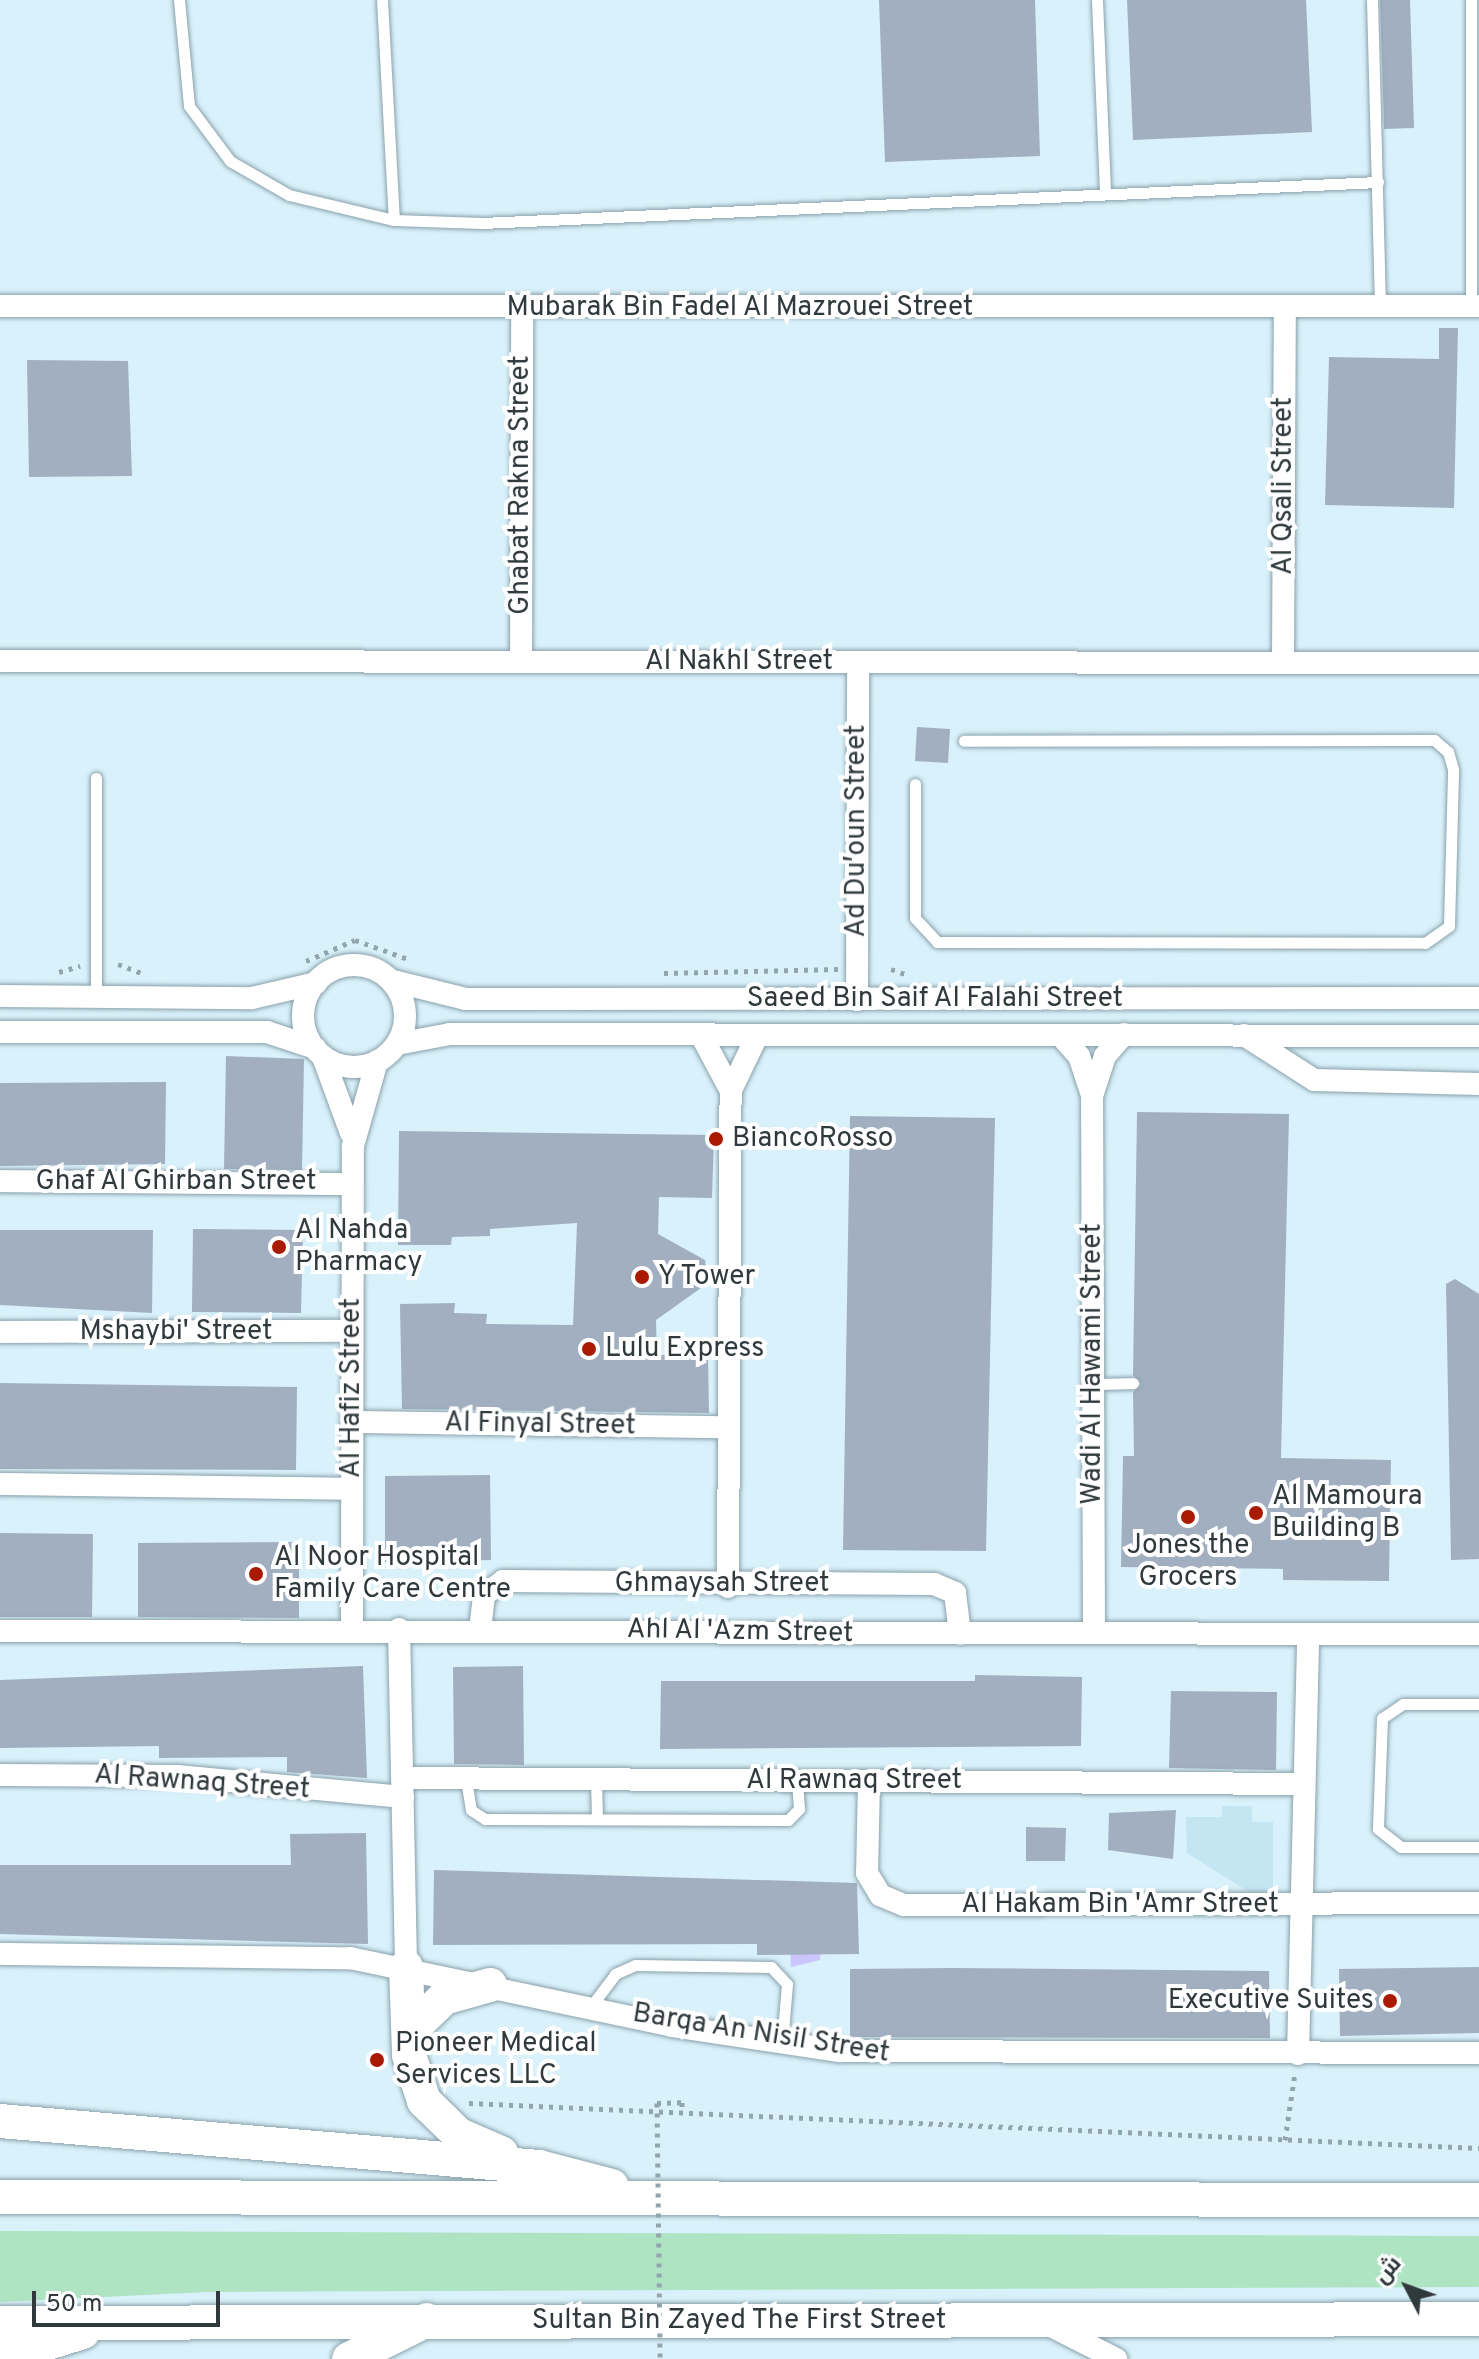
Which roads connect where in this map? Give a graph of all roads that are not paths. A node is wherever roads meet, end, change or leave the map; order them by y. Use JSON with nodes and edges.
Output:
{"nodes":[{"id":1,"x":179,"y":0,"type":"edge"},
{"id":2,"x":382,"y":0,"type":"edge"},
{"id":3,"x":1097,"y":0,"type":"edge"},
{"id":4,"x":1372,"y":0,"type":"edge"},
{"id":5,"x":1471,"y":0,"type":"edge"},
{"id":6,"x":1378,"y":182,"type":"junction"},
{"id":7,"x":1105,"y":194,"type":"junction"},
{"id":8,"x":394,"y":220,"type":"junction"},
{"id":9,"x":0,"y":306,"type":"edge"},
{"id":10,"x":1475,"y":306,"type":"edge"},
{"id":11,"x":522,"y":308,"type":"junction"},
{"id":12,"x":1380,"y":308,"type":"junction"},
{"id":13,"x":1285,"y":310,"type":"junction"},
{"id":14,"x":0,"y":661,"type":"edge"},
{"id":15,"x":521,"y":662,"type":"junction"},
{"id":16,"x":858,"y":662,"type":"junction"},
{"id":17,"x":1283,"y":663,"type":"junction"},
{"id":18,"x":1479,"y":663,"type":"edge"},
{"id":19,"x":964,"y":741,"type":"dead end"},
{"id":20,"x":96,"y":778,"type":"dead end"},
{"id":21,"x":915,"y":784,"type":"dead end"},
{"id":22,"x":393,"y":981,"type":"junction"},
{"id":23,"x":316,"y":983,"type":"junction"},
{"id":24,"x":0,"y":996,"type":"edge"},
{"id":25,"x":96,"y":997,"type":"junction"},
{"id":26,"x":1479,"y":998,"type":"edge"},
{"id":27,"x":857,"y":1000,"type":"junction"},
{"id":28,"x":0,"y":1032,"type":"edge"},
{"id":29,"x":1124,"y":1034,"type":"junction"},
{"id":30,"x":701,"y":1035,"type":"junction"},
{"id":31,"x":1060,"y":1035,"type":"junction"},
{"id":32,"x":1244,"y":1035,"type":"junction"},
{"id":33,"x":757,"y":1036,"type":"junction"},
{"id":34,"x":1479,"y":1036,"type":"edge"},
{"id":35,"x":397,"y":1044,"type":"junction"},
{"id":36,"x":319,"y":1052,"type":"junction"},
{"id":37,"x":377,"y":1061,"type":"junction"},
{"id":38,"x":1479,"y":1084,"type":"edge"},
{"id":39,"x":731,"y":1090,"type":"junction"},
{"id":40,"x":1092,"y":1096,"type":"junction"},
{"id":41,"x":353,"y":1146,"type":"junction"},
{"id":42,"x":0,"y":1181,"type":"edge"},
{"id":43,"x":352,"y":1184,"type":"junction"},
{"id":44,"x":352,"y":1331,"type":"junction"},
{"id":45,"x":0,"y":1332,"type":"edge"},
{"id":46,"x":1133,"y":1383,"type":"dead end"},
{"id":47,"x":1093,"y":1384,"type":"junction"},
{"id":48,"x":352,"y":1422,"type":"junction"},
{"id":49,"x":728,"y":1427,"type":"junction"},
{"id":50,"x":0,"y":1484,"type":"edge"},
{"id":51,"x":352,"y":1489,"type":"junction"},
{"id":52,"x":728,"y":1587,"type":"junction"},
{"id":53,"x":399,"y":1629,"type":"junction"},
{"id":54,"x":480,"y":1629,"type":"junction"},
{"id":55,"x":352,"y":1630,"type":"junction"},
{"id":56,"x":0,"y":1631,"type":"edge"},
{"id":57,"x":1094,"y":1631,"type":"junction"},
{"id":58,"x":960,"y":1634,"type":"junction"},
{"id":59,"x":1479,"y":1634,"type":"edge"},
{"id":60,"x":1308,"y":1635,"type":"junction"},
{"id":61,"x":1479,"y":1704,"type":"edge"},
{"id":62,"x":0,"y":1775,"type":"edge"},
{"id":63,"x":466,"y":1779,"type":"junction"},
{"id":64,"x":596,"y":1779,"type":"junction"},
{"id":65,"x":797,"y":1781,"type":"junction"},
{"id":66,"x":869,"y":1781,"type":"junction"},
{"id":67,"x":1304,"y":1784,"type":"junction"},
{"id":68,"x":403,"y":1788,"type":"junction"},
{"id":69,"x":597,"y":1819,"type":"junction"},
{"id":70,"x":1479,"y":1847,"type":"edge"},
{"id":71,"x":1479,"y":1903,"type":"edge"},
{"id":72,"x":1301,"y":1904,"type":"junction"},
{"id":73,"x":0,"y":1954,"type":"edge"},
{"id":74,"x":406,"y":1967,"type":"junction"},
{"id":75,"x":490,"y":1985,"type":"junction"},
{"id":76,"x":592,"y":2005,"type":"junction"},
{"id":77,"x":410,"y":2031,"type":"junction"},
{"id":78,"x":782,"y":2043,"type":"junction"},
{"id":79,"x":1479,"y":2053,"type":"edge"},
{"id":80,"x":1298,"y":2054,"type":"junction"},
{"id":81,"x":0,"y":2121,"type":"edge"},
{"id":82,"x":539,"y":2167,"type":"junction"},
{"id":83,"x":0,"y":2197,"type":"edge"},
{"id":84,"x":659,"y":2198,"type":"junction"},
{"id":85,"x":1479,"y":2200,"type":"edge"},
{"id":86,"x":430,"y":2318,"type":"junction"},
{"id":87,"x":1479,"y":2319,"type":"edge"},
{"id":88,"x":0,"y":2323,"type":"edge"},
{"id":89,"x":103,"y":2323,"type":"junction"},
{"id":90,"x":1045,"y":2323,"type":"junction"},
{"id":91,"x":0,"y":2358,"type":"edge"},
{"id":92,"x":349,"y":2359,"type":"edge"},
{"id":93,"x":1116,"y":2359,"type":"edge"}],
"edges":[{"from":1,"to":8,"type":"lane"},
{"from":2,"to":8,"type":"lane"},
{"from":3,"to":7,"type":"lane"},
{"from":4,"to":6,"type":"lane"},
{"from":5,"to":10,"type":"lane"},
{"from":6,"to":7,"type":"lane"},
{"from":6,"to":12,"type":"lane"},
{"from":7,"to":8,"type":"lane"},
{"from":9,"to":11,"type":"street","name":"Mubarak Bin Fadel Al Mazrouei Street"},
{"from":10,"to":12,"type":"street","name":"Mubarak Bin Fadel Al Mazrouei Street"},
{"from":11,"to":13,"type":"street","name":"Mubarak Bin Fadel Al Mazrouei Street"},
{"from":11,"to":15,"type":"street","name":"Ghabat Rakna Street"},
{"from":12,"to":13,"type":"street","name":"Mubarak Bin Fadel Al Mazrouei Street"},
{"from":13,"to":17,"type":"street","name":"Al Qsali Street"},
{"from":14,"to":15,"type":"street","name":"Al Nakhl Street"},
{"from":15,"to":16,"type":"street","name":"Al Nakhl Street"},
{"from":16,"to":17,"type":"street","name":"Al Nakhl Street"},
{"from":16,"to":27,"type":"street","name":"Ad Duʹoun Street"},
{"from":17,"to":18,"type":"street","name":"Al Nakhl Street"},
{"from":19,"to":21,"type":"lane"},
{"from":20,"to":25,"type":"lane"},
{"from":22,"to":23,"type":"street"},
{"from":22,"to":27,"type":"street","name":"Saeed Bin Saif Al Falahi Street"},
{"from":22,"to":35,"type":"street"},
{"from":23,"to":25,"type":"street"},
{"from":23,"to":36,"type":"street"},
{"from":24,"to":25,"type":"street"},
{"from":26,"to":27,"type":"street","name":"Saeed Bin Saif Al Falahi Street"},
{"from":28,"to":36,"type":"street"},
{"from":29,"to":31,"type":"street","name":"Saeed Bin Saif Al Falahi Street"},
{"from":29,"to":32,"type":"street","name":"Saeed Bin Saif Al Falahi Street"},
{"from":29,"to":40,"type":"street","name":"Wadi Al Hawami Street"},
{"from":30,"to":33,"type":"street","name":"Saeed Bin Saif Al Falahi Street"},
{"from":30,"to":35,"type":"street","name":"Saeed Bin Saif Al Falahi Street"},
{"from":30,"to":39,"type":"street"},
{"from":31,"to":33,"type":"street","name":"Saeed Bin Saif Al Falahi Street"},
{"from":31,"to":40,"type":"street","name":"Wadi Al Hawami Street"},
{"from":32,"to":34,"type":"street","name":"Saeed Bin Saif Al Falahi Street"},
{"from":32,"to":38,"type":"street"},
{"from":33,"to":39,"type":"street"},
{"from":35,"to":37,"type":"street"},
{"from":36,"to":37,"type":"street"},
{"from":36,"to":41,"type":"street","name":"Al Hafiz Street"},
{"from":37,"to":41,"type":"street","name":"Al Hafiz Street"},
{"from":39,"to":49,"type":"street"},
{"from":40,"to":47,"type":"street","name":"Wadi Al Hawami Street"},
{"from":41,"to":43,"type":"street","name":"Al Hafiz Street"},
{"from":42,"to":43,"type":"street","name":"Ghaf Al Ghirban Street"},
{"from":43,"to":44,"type":"street","name":"Al Hafiz Street"},
{"from":44,"to":45,"type":"street","name":"Mshaybi' Street"},
{"from":44,"to":48,"type":"street","name":"Al Hafiz Street"},
{"from":46,"to":47,"type":"lane"},
{"from":47,"to":57,"type":"street","name":"Wadi Al Hawami Street"},
{"from":48,"to":49,"type":"street","name":"Al Finyal Street"},
{"from":48,"to":51,"type":"street","name":"Al Hafiz Street"},
{"from":49,"to":52,"type":"street"},
{"from":50,"to":51,"type":"street"},
{"from":51,"to":55,"type":"street","name":"Al Hafiz Street"},
{"from":52,"to":54,"type":"street","name":"Ghmaysah Street"},
{"from":52,"to":58,"type":"street","name":"Ghmaysah Street"},
{"from":53,"to":54,"type":"street","name":"Ahl Al 'Azm Street"},
{"from":53,"to":55,"type":"street","name":"Ahl Al 'Azm Street"},
{"from":53,"to":68,"type":"street"},
{"from":54,"to":58,"type":"street","name":"Ahl Al 'Azm Street"},
{"from":55,"to":56,"type":"street","name":"Ahl Al 'Azm Street"},
{"from":57,"to":58,"type":"street","name":"Ahl Al 'Azm Street"},
{"from":57,"to":60,"type":"street","name":"Ahl Al 'Azm Street"},
{"from":59,"to":60,"type":"street","name":"Ahl Al 'Azm Street"},
{"from":60,"to":67,"type":"street"},
{"from":61,"to":70,"type":"lane"},
{"from":62,"to":68,"type":"street","name":"Al Rawnaq Street"},
{"from":63,"to":64,"type":"street","name":"Al Rawnaq Street"},
{"from":63,"to":68,"type":"street","name":"Al Rawnaq Street"},
{"from":63,"to":69,"type":"lane"},
{"from":64,"to":65,"type":"street","name":"Al Rawnaq Street"},
{"from":64,"to":69,"type":"lane"},
{"from":65,"to":66,"type":"street","name":"Al Rawnaq Street"},
{"from":65,"to":69,"type":"lane"},
{"from":66,"to":67,"type":"street","name":"Al Rawnaq Street"},
{"from":66,"to":72,"type":"street","name":"Al Hakam Bin 'Amr Street"},
{"from":67,"to":72,"type":"street"},
{"from":68,"to":74,"type":"street"},
{"from":71,"to":72,"type":"street","name":"Al Hakam Bin 'Amr Street"},
{"from":72,"to":80,"type":"street"},
{"from":73,"to":74,"type":"street","name":"Barqa An Nisil Street"},
{"from":74,"to":75,"type":"street","name":"Barqa An Nisil Street"},
{"from":74,"to":77,"type":"main road"},
{"from":75,"to":76,"type":"street","name":"Barqa An Nisil Street"},
{"from":75,"to":77,"type":"main road"},
{"from":76,"to":78,"type":"street","name":"Barqa An Nisil Street"},
{"from":76,"to":78,"type":"lane"},
{"from":77,"to":82,"type":"main road"},
{"from":78,"to":80,"type":"street","name":"Barqa An Nisil Street"},
{"from":79,"to":80,"type":"street","name":"Barqa An Nisil Street"},
{"from":81,"to":82,"type":"main road"},
{"from":82,"to":84,"type":"main road"},
{"from":83,"to":84,"type":"main road"},
{"from":84,"to":85,"type":"main road"},
{"from":86,"to":89,"type":"main road","name":"Sultan Bin Zayed The First Street"},
{"from":86,"to":90,"type":"main road","name":"Sultan Bin Zayed The First Street"},
{"from":86,"to":92,"type":"main road"},
{"from":87,"to":90,"type":"main road","name":"Sultan Bin Zayed The First Street"},
{"from":88,"to":89,"type":"main road","name":"Sultan Bin Zayed The First Street"},
{"from":89,"to":91,"type":"main road"},
{"from":90,"to":93,"type":"street"}]}
